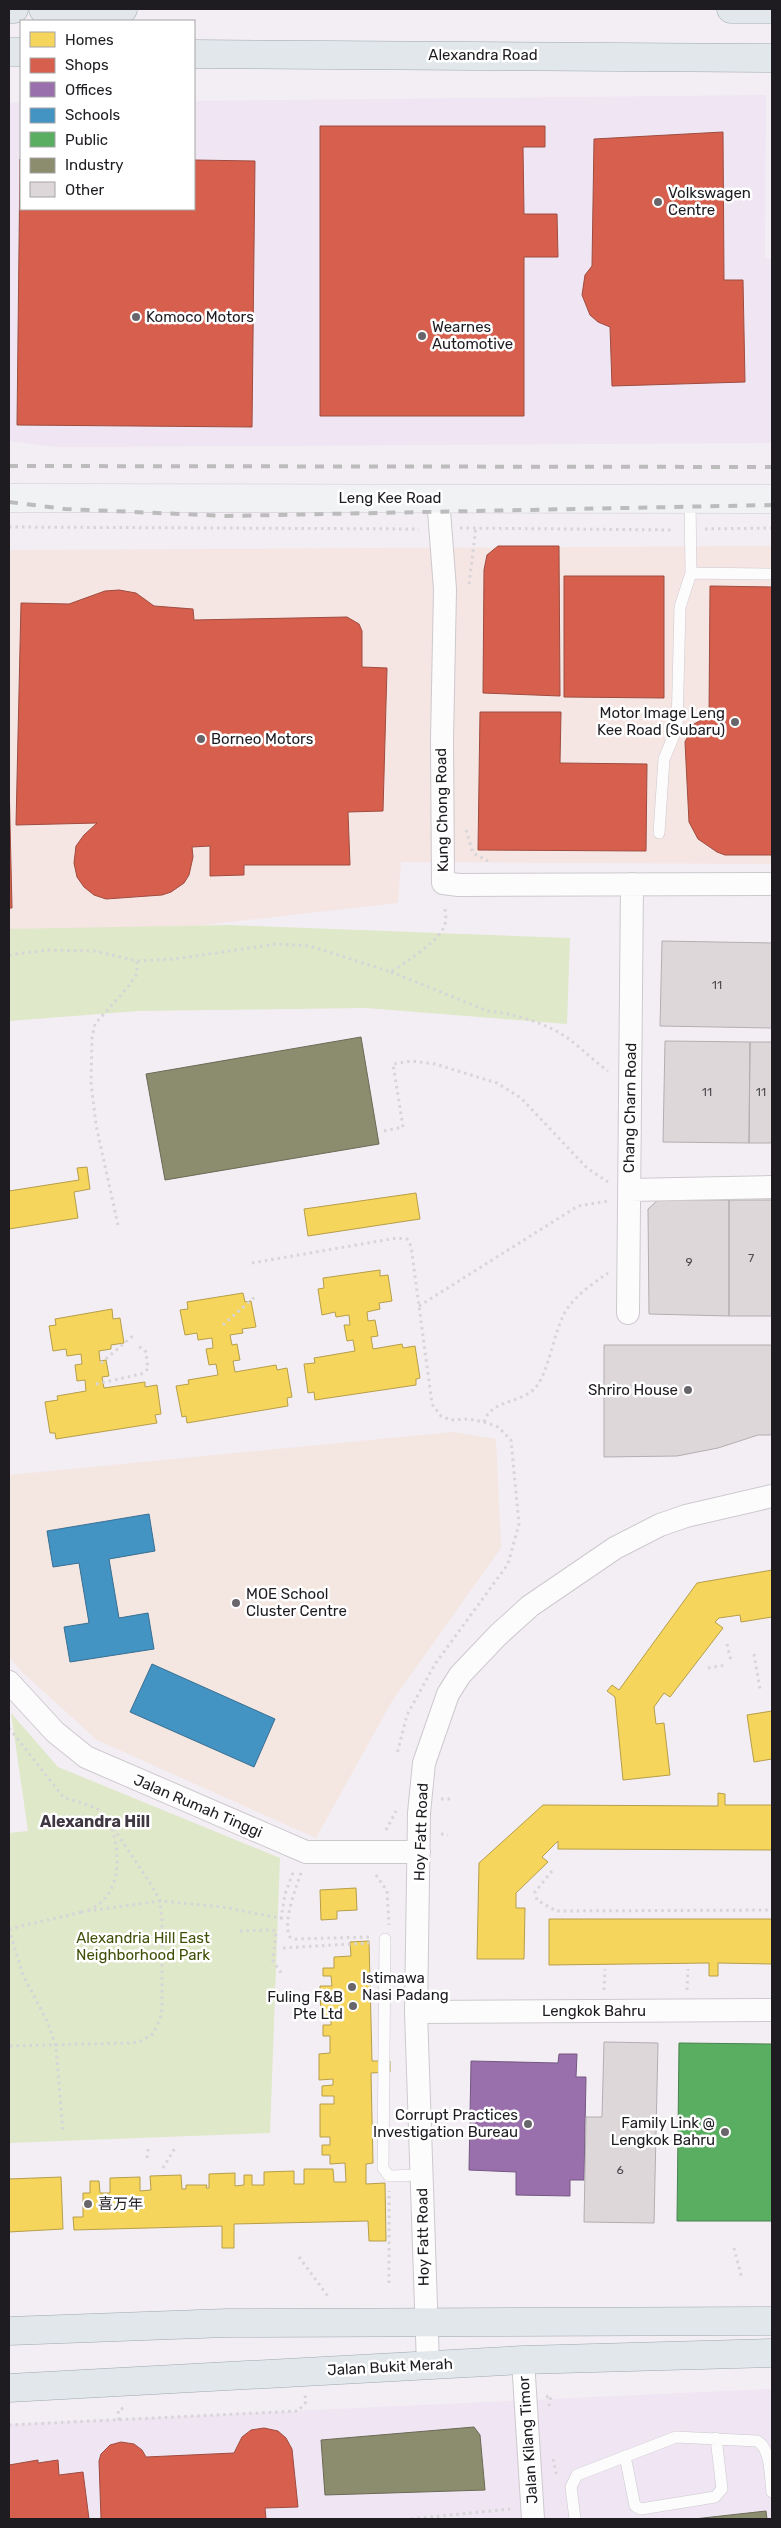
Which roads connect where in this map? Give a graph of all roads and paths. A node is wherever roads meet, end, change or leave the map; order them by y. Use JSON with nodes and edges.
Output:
{"nodes":[{"id":1,"x":9,"y":9,"type":"edge"},
{"id":2,"x":14,"y":9,"type":"edge"},
{"id":3,"x":43,"y":9,"type":"edge"},
{"id":4,"x":108,"y":9,"type":"edge"},
{"id":5,"x":123,"y":9,"type":"edge"},
{"id":6,"x":731,"y":9,"type":"edge"},
{"id":7,"x":772,"y":9,"type":"edge"},
{"id":8,"x":195,"y":54,"type":"edge"},
{"id":9,"x":772,"y":58,"type":"edge"},
{"id":10,"x":9,"y":498,"type":"edge"},
{"id":11,"x":438,"y":498,"type":"junction"},
{"id":12,"x":690,"y":499,"type":"junction"},
{"id":13,"x":772,"y":499,"type":"edge"},
{"id":14,"x":9,"y":526,"type":"edge"},
{"id":15,"x":476,"y":527,"type":"junction"},
{"id":16,"x":441,"y":528,"type":"junction"},
{"id":17,"x":772,"y":528,"type":"edge"},
{"id":18,"x":690,"y":530,"type":"junction"},
{"id":19,"x":691,"y":573,"type":"junction"},
{"id":20,"x":772,"y":574,"type":"edge"},
{"id":21,"x":468,"y":590,"type":"dead end"},
{"id":22,"x":465,"y":826,"type":"dead end"},
{"id":23,"x":659,"y":832,"type":"dead end"},
{"id":24,"x":492,"y":862,"type":"dead end"},
{"id":25,"x":443,"y":882,"type":"junction"},
{"id":26,"x":632,"y":884,"type":"junction"},
{"id":27,"x":772,"y":884,"type":"edge"},
{"id":28,"x":9,"y":956,"type":"edge"},
{"id":29,"x":137,"y":961,"type":"junction"},
{"id":30,"x":391,"y":972,"type":"junction"},
{"id":31,"x":631,"y":1088,"type":"junction"},
{"id":32,"x":384,"y":1130,"type":"dead end"},
{"id":33,"x":772,"y":1187,"type":"edge"},
{"id":34,"x":619,"y":1192,"type":"junction"},
{"id":35,"x":118,"y":1225,"type":"dead end"},
{"id":36,"x":252,"y":1263,"type":"dead end"},
{"id":37,"x":611,"y":1271,"type":"dead end"},
{"id":38,"x":257,"y":1295,"type":"dead end"},
{"id":39,"x":418,"y":1306,"type":"junction"},
{"id":40,"x":628,"y":1313,"type":"dead end"},
{"id":41,"x":223,"y":1325,"type":"dead end"},
{"id":42,"x":134,"y":1334,"type":"dead end"},
{"id":43,"x":136,"y":1344,"type":"dead end"},
{"id":44,"x":101,"y":1363,"type":"dead end"},
{"id":45,"x":96,"y":1384,"type":"dead end"},
{"id":46,"x":484,"y":1422,"type":"junction"},
{"id":47,"x":772,"y":1496,"type":"edge"},
{"id":48,"x":727,"y":1644,"type":"dead end"},
{"id":49,"x":754,"y":1654,"type":"dead end"},
{"id":50,"x":730,"y":1661,"type":"dead end"},
{"id":51,"x":726,"y":1665,"type":"dead end"},
{"id":52,"x":708,"y":1668,"type":"dead end"},
{"id":53,"x":9,"y":1682,"type":"edge"},
{"id":54,"x":760,"y":1689,"type":"dead end"},
{"id":55,"x":9,"y":1728,"type":"edge"},
{"id":56,"x":397,"y":1754,"type":"dead end"},
{"id":57,"x":397,"y":1809,"type":"dead end"},
{"id":58,"x":110,"y":1823,"type":"junction"},
{"id":59,"x":384,"y":1832,"type":"dead end"},
{"id":60,"x":419,"y":1852,"type":"junction"},
{"id":61,"x":296,"y":1867,"type":"dead end"},
{"id":62,"x":303,"y":1870,"type":"dead end"},
{"id":63,"x":552,"y":1870,"type":"dead end"},
{"id":64,"x":160,"y":1901,"type":"junction"},
{"id":65,"x":772,"y":1910,"type":"edge"},
{"id":66,"x":82,"y":1912,"type":"junction"},
{"id":67,"x":9,"y":1929,"type":"edge"},
{"id":68,"x":240,"y":1931,"type":"dead end"},
{"id":69,"x":371,"y":1937,"type":"dead end"},
{"id":70,"x":384,"y":1940,"type":"joint"},
{"id":71,"x":283,"y":1948,"type":"dead end"},
{"id":72,"x":605,"y":1969,"type":"dead end"},
{"id":73,"x":688,"y":1970,"type":"dead end"},
{"id":74,"x":282,"y":1974,"type":"dead end"},
{"id":75,"x":687,"y":1988,"type":"dead end"},
{"id":76,"x":604,"y":1993,"type":"dead end"},
{"id":77,"x":772,"y":2010,"type":"edge"},
{"id":78,"x":416,"y":2012,"type":"junction"},
{"id":79,"x":9,"y":2046,"type":"edge"},
{"id":80,"x":56,"y":2047,"type":"junction"},
{"id":81,"x":62,"y":2132,"type":"dead end"},
{"id":82,"x":176,"y":2148,"type":"dead end"},
{"id":83,"x":148,"y":2149,"type":"dead end"},
{"id":84,"x":147,"y":2158,"type":"dead end"},
{"id":85,"x":163,"y":2168,"type":"dead end"},
{"id":86,"x":422,"y":2175,"type":"junction"},
{"id":87,"x":734,"y":2248,"type":"dead end"},
{"id":88,"x":299,"y":2257,"type":"dead end"},
{"id":89,"x":742,"y":2279,"type":"dead end"},
{"id":90,"x":772,"y":2321,"type":"edge"},
{"id":91,"x":426,"y":2322,"type":"junction"},
{"id":92,"x":347,"y":2323,"type":"junction"},
{"id":93,"x":9,"y":2331,"type":"edge"},
{"id":94,"x":772,"y":2353,"type":"edge"},
{"id":95,"x":523,"y":2360,"type":"junction"},
{"id":96,"x":428,"y":2365,"type":"junction"},
{"id":97,"x":304,"y":2372,"type":"junction"},
{"id":98,"x":9,"y":2382,"type":"edge"},
{"id":99,"x":9,"y":2425,"type":"edge"},
{"id":100,"x":716,"y":2438,"type":"junction"},
{"id":101,"x":625,"y":2456,"type":"junction"},
{"id":102,"x":772,"y":2492,"type":"edge"},
{"id":103,"x":532,"y":2516,"type":"edge"},
{"id":104,"x":411,"y":2519,"type":"edge"},
{"id":105,"x":575,"y":2519,"type":"edge"}],
"edges":[{"from":1,"to":2,"type":"main road"},
{"from":3,"to":4,"type":"main road"},
{"from":4,"to":5,"type":"main road"},
{"from":6,"to":7,"type":"main road"},
{"from":8,"to":9,"type":"main road","name":"Alexandra Road"},
{"from":10,"to":11,"type":"street","name":"Leng Kee Road"},
{"from":11,"to":12,"type":"street","name":"Leng Kee Road"},
{"from":11,"to":16,"type":"street","name":"Kung Chong Road"},
{"from":12,"to":13,"type":"street","name":"Leng Kee Road"},
{"from":12,"to":18,"type":"lane"},
{"from":14,"to":16,"type":"path"},
{"from":15,"to":16,"type":"path"},
{"from":15,"to":18,"type":"path"},
{"from":15,"to":21,"type":"path"},
{"from":16,"to":25,"type":"street","name":"Kung Chong Road"},
{"from":17,"to":18,"type":"path"},
{"from":18,"to":19,"type":"lane"},
{"from":19,"to":20,"type":"lane"},
{"from":19,"to":23,"type":"lane"},
{"from":22,"to":24,"type":"path"},
{"from":25,"to":26,"type":"street","name":"Kung Chong Road"},
{"from":25,"to":30,"type":"path"},
{"from":26,"to":27,"type":"street","name":"Kung Chong Road"},
{"from":26,"to":31,"type":"street","name":"Chang Charn Road"},
{"from":28,"to":29,"type":"path"},
{"from":29,"to":30,"type":"path"},
{"from":29,"to":35,"type":"path"},
{"from":30,"to":31,"type":"path"},
{"from":31,"to":34,"type":"street","name":"Chang Charn Road"},
{"from":32,"to":34,"type":"path"},
{"from":33,"to":34,"type":"street","name":"Chang Charn Road"},
{"from":34,"to":39,"type":"path"},
{"from":34,"to":40,"type":"street"},
{"from":36,"to":39,"type":"path"},
{"from":37,"to":46,"type":"path"},
{"from":38,"to":41,"type":"path"},
{"from":39,"to":46,"type":"path"},
{"from":42,"to":44,"type":"path"},
{"from":43,"to":45,"type":"path"},
{"from":46,"to":56,"type":"path"},
{"from":47,"to":60,"type":"street","name":"Hoy Fatt Road"},
{"from":48,"to":50,"type":"path"},
{"from":49,"to":54,"type":"path"},
{"from":51,"to":52,"type":"path"},
{"from":53,"to":60,"type":"street","name":"Jalan Rumah Tinggi"},
{"from":55,"to":58,"type":"path"},
{"from":57,"to":59,"type":"path"},
{"from":58,"to":64,"type":"path"},
{"from":58,"to":66,"type":"path"},
{"from":60,"to":78,"type":"street","name":"Hoy Fatt Road"},
{"from":61,"to":64,"type":"path"},
{"from":62,"to":69,"type":"path"},
{"from":63,"to":65,"type":"path"},
{"from":64,"to":66,"type":"path"},
{"from":64,"to":80,"type":"path"},
{"from":66,"to":67,"type":"path"},
{"from":67,"to":80,"type":"path"},
{"from":68,"to":74,"type":"path"},
{"from":70,"to":71,"type":"path"},
{"from":70,"to":86,"type":"lane"},
{"from":72,"to":76,"type":"path"},
{"from":73,"to":75,"type":"path"},
{"from":77,"to":78,"type":"street","name":"Lengkok Bahru"},
{"from":78,"to":86,"type":"street","name":"Hoy Fatt Road"},
{"from":79,"to":80,"type":"path"},
{"from":80,"to":81,"type":"path"},
{"from":82,"to":85,"type":"path"},
{"from":83,"to":84,"type":"path"},
{"from":86,"to":91,"type":"street","name":"Hoy Fatt Road"},
{"from":87,"to":89,"type":"path"},
{"from":88,"to":92,"type":"path"},
{"from":90,"to":91,"type":"main road"},
{"from":91,"to":92,"type":"main road"},
{"from":91,"to":96,"type":"street","name":"Hoy Fatt Road"},
{"from":92,"to":93,"type":"main road"},
{"from":94,"to":95,"type":"main road","name":"Jalan Bukit Merah"},
{"from":95,"to":96,"type":"main road","name":"Jalan Bukit Merah"},
{"from":95,"to":103,"type":"street","name":"Jalan Kilang Timor"},
{"from":96,"to":97,"type":"main road","name":"Jalan Bukit Merah"},
{"from":97,"to":98,"type":"main road","name":"Jalan Bukit Merah"},
{"from":97,"to":99,"type":"path"},
{"from":100,"to":101,"type":"lane"},
{"from":100,"to":101,"type":"lane"},
{"from":100,"to":102,"type":"lane"},
{"from":101,"to":105,"type":"lane"},
{"from":103,"to":104,"type":"path"}]}
